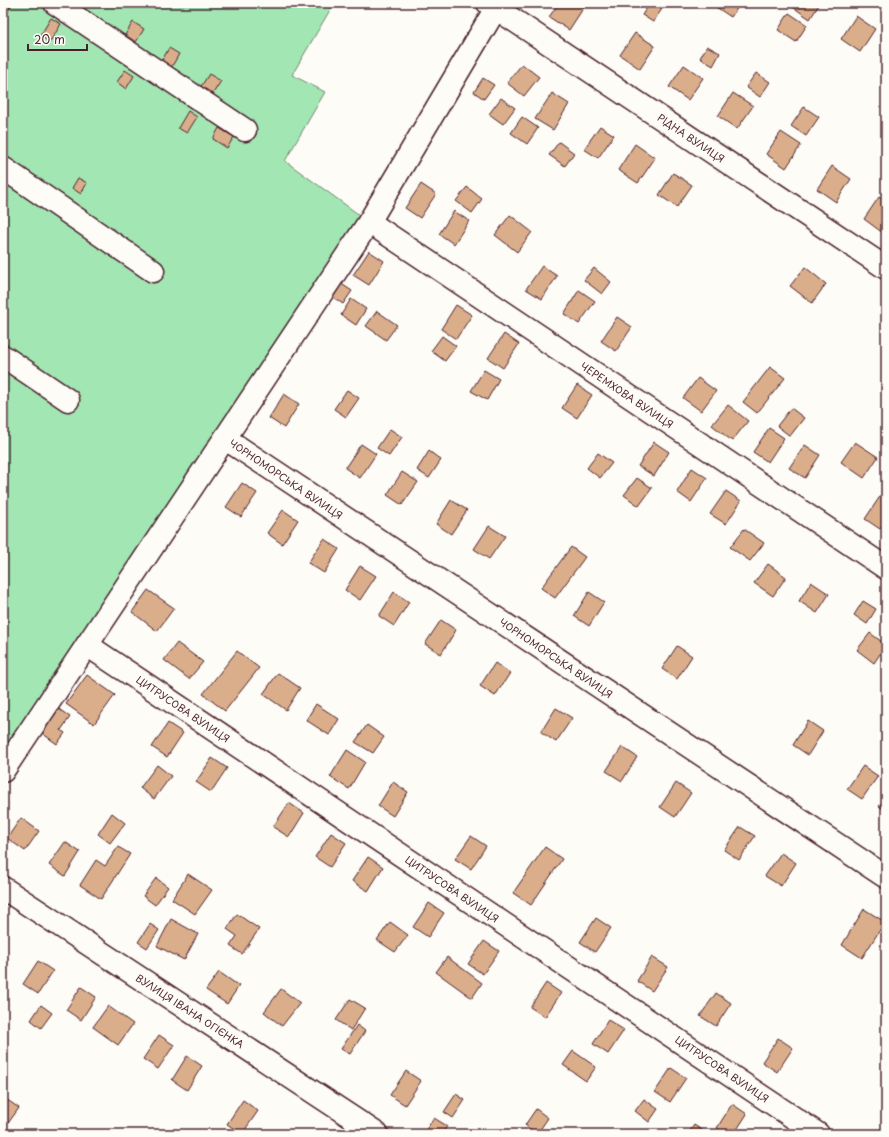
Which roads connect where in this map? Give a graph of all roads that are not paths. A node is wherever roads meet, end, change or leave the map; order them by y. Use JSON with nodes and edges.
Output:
{"nodes":[{"id":1,"x":55,"y":3,"type":"edge"},
{"id":2,"x":494,"y":5,"type":"edge"},
{"id":3,"x":245,"y":130,"type":"dead end"},
{"id":4,"x":3,"y":168,"type":"edge"},
{"id":5,"x":369,"y":222,"type":"junction"},
{"id":6,"x":886,"y":268,"type":"edge"},
{"id":7,"x":153,"y":271,"type":"dead end"},
{"id":8,"x":3,"y":356,"type":"edge"},
{"id":9,"x":68,"y":400,"type":"dead end"},
{"id":10,"x":226,"y":438,"type":"junction"},
{"id":11,"x":886,"y":568,"type":"edge"},
{"id":12,"x":87,"y":645,"type":"junction"},
{"id":13,"x":3,"y":771,"type":"edge"},
{"id":14,"x":886,"y":878,"type":"edge"},
{"id":15,"x":3,"y":888,"type":"edge"},
{"id":16,"x":377,"y":1134,"type":"edge"},
{"id":17,"x":818,"y":1134,"type":"edge"}],
"edges":[{"from":1,"to":3,"type":"street"},
{"from":2,"to":5,"type":"street"},
{"from":2,"to":6,"type":"street","name":"РІДНА ВУЛИЦЯ"},
{"from":4,"to":7,"type":"street"},
{"from":5,"to":10,"type":"street"},
{"from":5,"to":11,"type":"street","name":"ЧЕРЕМХОВА ВУЛИЦЯ"},
{"from":8,"to":9,"type":"street"},
{"from":10,"to":12,"type":"street"},
{"from":10,"to":14,"type":"street","name":"ЧОРНОМОРСЬКА ВУЛИЦЯ"},
{"from":12,"to":13,"type":"street"},
{"from":12,"to":17,"type":"street","name":"ЦИТРУСОВА ВУЛИЦЯ"},
{"from":15,"to":16,"type":"street","name":"ВУЛИЦЯ ІВАНА ОГІЄНКА"}]}
